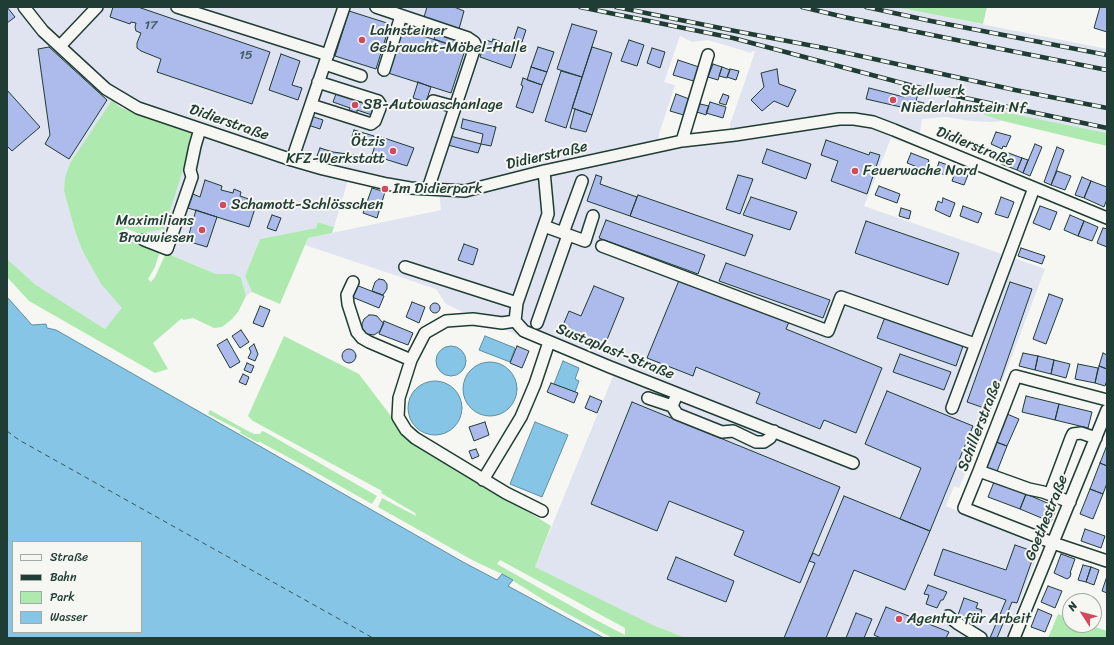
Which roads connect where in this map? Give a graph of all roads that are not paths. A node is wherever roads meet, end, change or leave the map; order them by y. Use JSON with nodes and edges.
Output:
{"nodes":[{"id":1,"x":24,"y":7,"type":"edge"},
{"id":2,"x":97,"y":7,"type":"edge"},
{"id":3,"x":177,"y":7,"type":"edge"},
{"id":4,"x":344,"y":7,"type":"edge"},
{"id":5,"x":376,"y":7,"type":"edge"},
{"id":6,"x":401,"y":16,"type":"junction"},
{"id":7,"x":60,"y":46,"type":"junction"},
{"id":8,"x":708,"y":55,"type":"dead end"},
{"id":9,"x":326,"y":59,"type":"junction"},
{"id":10,"x":384,"y":70,"type":"dead end"},
{"id":11,"x":361,"y":76,"type":"dead end"},
{"id":12,"x":318,"y":82,"type":"junction"},
{"id":13,"x":433,"y":101,"type":"dead end"},
{"id":14,"x":311,"y":105,"type":"junction"},
{"id":15,"x":455,"y":107,"type":"junction"},
{"id":16,"x":200,"y":129,"type":"junction"},
{"id":17,"x":682,"y":141,"type":"junction"},
{"id":18,"x":292,"y":160,"type":"junction"},
{"id":19,"x":544,"y":171,"type":"junction"},
{"id":20,"x":582,"y":181,"type":"dead end"},
{"id":21,"x":1034,"y":188,"type":"junction"},
{"id":22,"x":428,"y":189,"type":"junction"},
{"id":23,"x":593,"y":216,"type":"dead end"},
{"id":24,"x":1107,"y":218,"type":"edge"},
{"id":25,"x":544,"y":226,"type":"junction"},
{"id":26,"x":566,"y":234,"type":"junction"},
{"id":27,"x":144,"y":240,"type":"dead end"},
{"id":28,"x":602,"y":246,"type":"dead end"},
{"id":29,"x":405,"y":267,"type":"dead end"},
{"id":30,"x":353,"y":282,"type":"dead end"},
{"id":31,"x":517,"y":303,"type":"junction"},
{"id":32,"x":515,"y":321,"type":"junction"},
{"id":33,"x":537,"y":323,"type":"dead end"},
{"id":34,"x":548,"y":342,"type":"junction"},
{"id":35,"x":975,"y":344,"type":"junction"},
{"id":36,"x":411,"y":360,"type":"junction"},
{"id":37,"x":677,"y":393,"type":"junction"},
{"id":38,"x":648,"y":398,"type":"dead end"},
{"id":39,"x":1107,"y":400,"type":"edge"},
{"id":40,"x":672,"y":406,"type":"junction"},
{"id":41,"x":952,"y":408,"type":"dead end"},
{"id":42,"x":1107,"y":410,"type":"edge"},
{"id":43,"x":774,"y":431,"type":"junction"},
{"id":44,"x":1096,"y":438,"type":"junction"},
{"id":45,"x":853,"y":462,"type":"dead end"},
{"id":46,"x":979,"y":471,"type":"junction"},
{"id":47,"x":483,"y":480,"type":"junction"},
{"id":48,"x":1050,"y":494,"type":"junction"},
{"id":49,"x":1070,"y":502,"type":"junction"},
{"id":50,"x":542,"y":511,"type":"dead end"},
{"id":51,"x":1053,"y":543,"type":"junction"},
{"id":52,"x":1107,"y":561,"type":"edge"},
{"id":53,"x":948,"y":616,"type":"dead end"},
{"id":54,"x":981,"y":638,"type":"edge"},
{"id":55,"x":1014,"y":638,"type":"edge"}],
"edges":[{"from":1,"to":7,"type":"street","name":"Didierstraße"},
{"from":2,"to":7,"type":"street"},
{"from":3,"to":9,"type":"street"},
{"from":4,"to":9,"type":"street"},
{"from":5,"to":6,"type":"street"},
{"from":6,"to":10,"type":"street"},
{"from":6,"to":15,"type":"street"},
{"from":7,"to":16,"type":"street","name":"Didierstraße"},
{"from":8,"to":17,"type":"street"},
{"from":9,"to":11,"type":"street"},
{"from":9,"to":12,"type":"street"},
{"from":12,"to":14,"type":"street"},
{"from":12,"to":14,"type":"street"},
{"from":13,"to":15,"type":"street"},
{"from":14,"to":18,"type":"street"},
{"from":15,"to":22,"type":"street"},
{"from":16,"to":18,"type":"street","name":"Didierstraße"},
{"from":16,"to":27,"type":"street"},
{"from":17,"to":19,"type":"street","name":"Didierstraße"},
{"from":17,"to":21,"type":"street","name":"Didierstraße"},
{"from":18,"to":22,"type":"street","name":"Didierstraße"},
{"from":19,"to":22,"type":"street","name":"Didierstraße"},
{"from":19,"to":25,"type":"street"},
{"from":20,"to":26,"type":"street"},
{"from":21,"to":24,"type":"street","name":"Didierstraße"},
{"from":21,"to":35,"type":"street"},
{"from":23,"to":26,"type":"street"},
{"from":25,"to":26,"type":"street"},
{"from":25,"to":31,"type":"street"},
{"from":26,"to":33,"type":"street"},
{"from":28,"to":35,"type":"street"},
{"from":29,"to":31,"type":"street"},
{"from":30,"to":36,"type":"street"},
{"from":31,"to":32,"type":"street"},
{"from":32,"to":34,"type":"street","name":"Sustaplast-Straße"},
{"from":32,"to":36,"type":"street"},
{"from":34,"to":37,"type":"street","name":"Sustaplast-Straße"},
{"from":34,"to":47,"type":"street"},
{"from":35,"to":41,"type":"street"},
{"from":36,"to":47,"type":"street"},
{"from":37,"to":40,"type":"street"},
{"from":37,"to":43,"type":"street","name":"Sustaplast-Straße"},
{"from":38,"to":40,"type":"street"},
{"from":39,"to":46,"type":"street","name":"Schillerstraße"},
{"from":40,"to":43,"type":"street"},
{"from":42,"to":44,"type":"street","name":"Goethestraße"},
{"from":43,"to":45,"type":"street","name":"Sustaplast-Straße"},
{"from":44,"to":48,"type":"street"},
{"from":44,"to":49,"type":"street","name":"Goethestraße"},
{"from":46,"to":48,"type":"street"},
{"from":46,"to":51,"type":"street","name":"Schillerstraße"},
{"from":47,"to":50,"type":"street"},
{"from":48,"to":49,"type":"street"},
{"from":49,"to":51,"type":"street","name":"Goethestraße"},
{"from":51,"to":52,"type":"street"},
{"from":51,"to":55,"type":"street","name":"Goethestraße"},
{"from":53,"to":54,"type":"street"}]}
